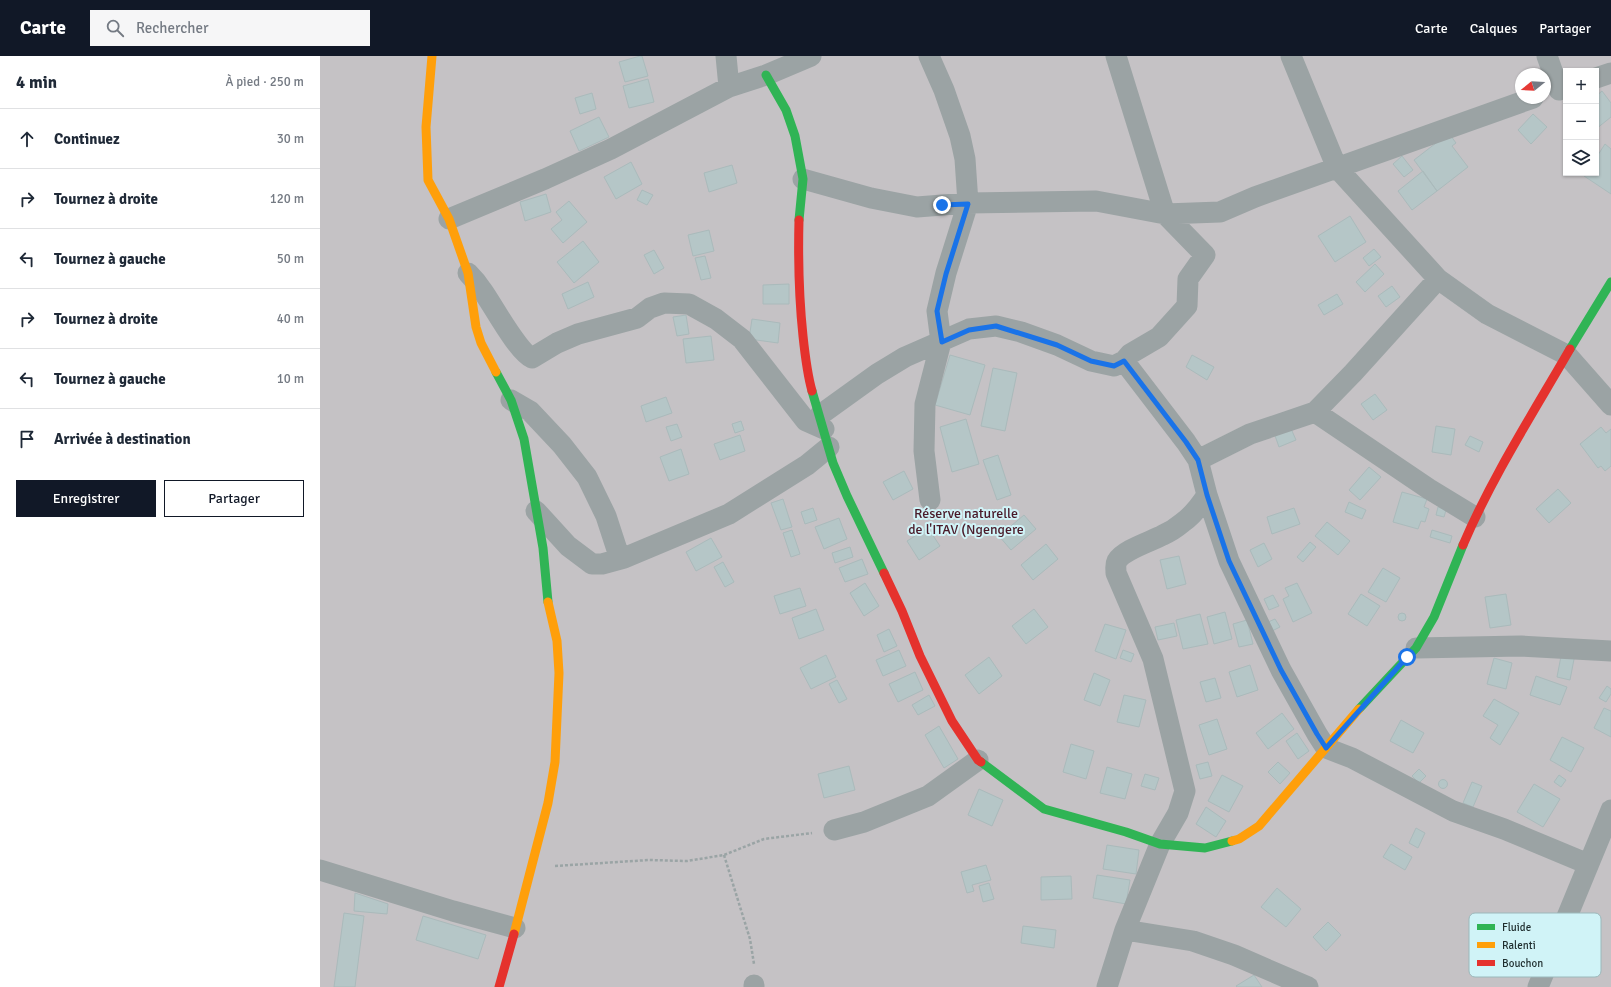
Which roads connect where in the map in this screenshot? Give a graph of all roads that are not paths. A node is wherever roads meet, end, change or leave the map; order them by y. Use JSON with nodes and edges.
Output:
{"nodes":[{"id":1,"x":432,"y":56,"type":"edge"},
{"id":2,"x":726,"y":56,"type":"edge"},
{"id":3,"x":811,"y":56,"type":"edge"},
{"id":4,"x":929,"y":56,"type":"edge"},
{"id":5,"x":1116,"y":56,"type":"edge"},
{"id":6,"x":1290,"y":56,"type":"edge"},
{"id":7,"x":1547,"y":56,"type":"edge"},
{"id":8,"x":1611,"y":73,"type":"edge"},
{"id":9,"x":766,"y":75,"type":"junction"},
{"id":10,"x":1599,"y":77,"type":"edge"},
{"id":11,"x":729,"y":87,"type":"junction"},
{"id":12,"x":1557,"y":91,"type":"edge"},
{"id":13,"x":1516,"y":104,"type":"edge"},
{"id":14,"x":1337,"y":168,"type":"junction"},
{"id":15,"x":803,"y":179,"type":"junction"},
{"id":16,"x":968,"y":204,"type":"junction"},
{"id":17,"x":1165,"y":214,"type":"junction"},
{"id":18,"x":449,"y":219,"type":"junction"},
{"id":19,"x":468,"y":273,"type":"junction"},
{"id":20,"x":1438,"y":279,"type":"junction"},
{"id":21,"x":1611,"y":282,"type":"edge"},
{"id":22,"x":942,"y":342,"type":"junction"},
{"id":23,"x":1567,"y":355,"type":"junction"},
{"id":24,"x":1124,"y":361,"type":"junction"},
{"id":25,"x":511,"y":400,"type":"junction"},
{"id":26,"x":1611,"y":405,"type":"edge"},
{"id":27,"x":1315,"y":412,"type":"junction"},
{"id":28,"x":824,"y":430,"type":"junction"},
{"id":29,"x":1198,"y":460,"type":"junction"},
{"id":30,"x":1207,"y":495,"type":"junction"},
{"id":31,"x":930,"y":500,"type":"dead end"},
{"id":32,"x":536,"y":511,"type":"junction"},
{"id":33,"x":1475,"y":517,"type":"junction"},
{"id":34,"x":620,"y":559,"type":"junction"},
{"id":35,"x":1416,"y":648,"type":"junction"},
{"id":36,"x":1611,"y":651,"type":"edge"},
{"id":37,"x":1326,"y":748,"type":"junction"},
{"id":38,"x":978,"y":760,"type":"junction"},
{"id":39,"x":1611,"y":810,"type":"edge"},
{"id":40,"x":834,"y":830,"type":"road end"},
{"id":41,"x":1160,"y":844,"type":"junction"},
{"id":42,"x":1588,"y":864,"type":"junction"},
{"id":43,"x":320,"y":870,"type":"edge"},
{"id":44,"x":1568,"y":913,"type":"edge"},
{"id":45,"x":515,"y":928,"type":"junction"},
{"id":46,"x":1125,"y":930,"type":"junction"},
{"id":47,"x":1542,"y":977,"type":"edge"},
{"id":48,"x":499,"y":987,"type":"edge"},
{"id":49,"x":1107,"y":987,"type":"edge"},
{"id":50,"x":1308,"y":987,"type":"edge"},
{"id":51,"x":1538,"y":987,"type":"edge"}],
"edges":[{"from":1,"to":18,"type":"street"},
{"from":2,"to":11,"type":"street"},
{"from":3,"to":9,"type":"street"},
{"from":4,"to":16,"type":"street"},
{"from":5,"to":17,"type":"street"},
{"from":6,"to":14,"type":"street"},
{"from":7,"to":12,"type":"street"},
{"from":8,"to":10,"type":"street"},
{"from":9,"to":11,"type":"street"},
{"from":9,"to":15,"type":"street"},
{"from":11,"to":18,"type":"street"},
{"from":13,"to":14,"type":"street"},
{"from":14,"to":17,"type":"street"},
{"from":14,"to":20,"type":"street"},
{"from":15,"to":16,"type":"street"},
{"from":15,"to":28,"type":"street"},
{"from":16,"to":17,"type":"street"},
{"from":16,"to":22,"type":"street"},
{"from":17,"to":24,"type":"street"},
{"from":18,"to":19,"type":"street"},
{"from":19,"to":25,"type":"street"},
{"from":19,"to":28,"type":"street"},
{"from":20,"to":23,"type":"street"},
{"from":20,"to":27,"type":"street"},
{"from":21,"to":23,"type":"street"},
{"from":22,"to":24,"type":"street"},
{"from":22,"to":28,"type":"street"},
{"from":22,"to":31,"type":"street"},
{"from":23,"to":26,"type":"street"},
{"from":23,"to":33,"type":"street"},
{"from":24,"to":29,"type":"street"},
{"from":25,"to":32,"type":"street"},
{"from":25,"to":34,"type":"street"},
{"from":27,"to":29,"type":"street"},
{"from":27,"to":33,"type":"street"},
{"from":28,"to":34,"type":"street"},
{"from":28,"to":38,"type":"street"},
{"from":29,"to":30,"type":"street"},
{"from":30,"to":37,"type":"street"},
{"from":30,"to":41,"type":"street"},
{"from":32,"to":34,"type":"street"},
{"from":32,"to":45,"type":"street"},
{"from":33,"to":35,"type":"street"},
{"from":35,"to":36,"type":"street"},
{"from":35,"to":37,"type":"street"},
{"from":37,"to":41,"type":"street"},
{"from":37,"to":42,"type":"street"},
{"from":38,"to":40,"type":"street"},
{"from":38,"to":41,"type":"street"},
{"from":39,"to":42,"type":"street"},
{"from":41,"to":46,"type":"street"},
{"from":42,"to":44,"type":"street"},
{"from":43,"to":45,"type":"street"},
{"from":45,"to":48,"type":"street"},
{"from":46,"to":49,"type":"street"},
{"from":46,"to":50,"type":"street"},
{"from":47,"to":51,"type":"street"}]}
